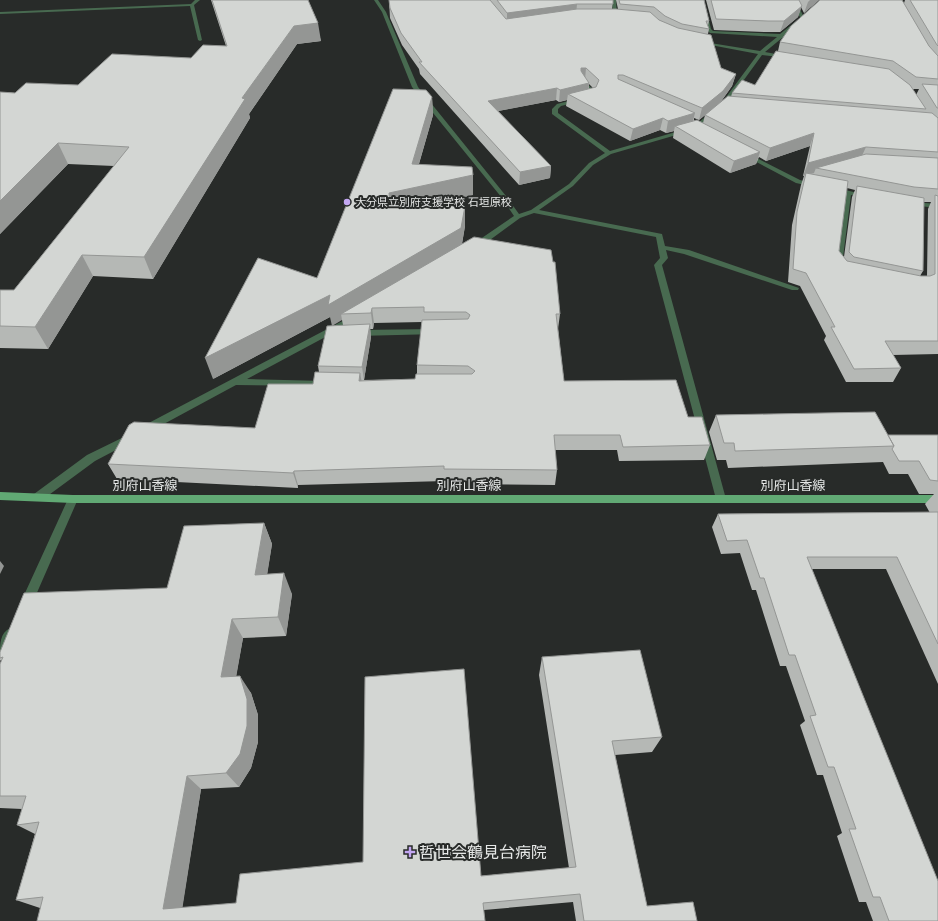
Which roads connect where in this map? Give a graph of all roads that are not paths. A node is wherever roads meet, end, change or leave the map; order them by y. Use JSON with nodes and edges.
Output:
{"nodes":[{"id":1,"x":198,"y":0,"type":"edge"},
{"id":2,"x":614,"y":0,"type":"edge"},
{"id":3,"x":702,"y":0,"type":"edge"},
{"id":4,"x":793,"y":0,"type":"edge"},
{"id":5,"x":376,"y":1,"type":"edge"},
{"id":6,"x":384,"y":2,"type":"dead end"},
{"id":7,"x":192,"y":6,"type":"junction"},
{"id":8,"x":0,"y":13,"type":"edge"},
{"id":9,"x":607,"y":17,"type":"edge"},
{"id":10,"x":615,"y":17,"type":"junction"},
{"id":11,"x":622,"y":18,"type":"edge"},
{"id":12,"x":782,"y":36,"type":"junction"},
{"id":13,"x":200,"y":40,"type":"dead end"},
{"id":14,"x":692,"y":40,"type":"edge"},
{"id":15,"x":761,"y":53,"type":"junction"},
{"id":16,"x":792,"y":58,"type":"edge"},
{"id":17,"x":583,"y":82,"type":"edge"},
{"id":18,"x":723,"y":105,"type":"junction"},
{"id":19,"x":731,"y":106,"type":"edge"},
{"id":20,"x":695,"y":124,"type":"junction"},
{"id":21,"x":701,"y":131,"type":"edge"},
{"id":22,"x":609,"y":153,"type":"junction"},
{"id":23,"x":743,"y":153,"type":"edge"},
{"id":24,"x":812,"y":178,"type":"edge"},
{"id":25,"x":798,"y":182,"type":"junction"},
{"id":26,"x":848,"y":192,"type":"junction"},
{"id":27,"x":878,"y":198,"type":"edge"},
{"id":28,"x":907,"y":204,"type":"edge"},
{"id":29,"x":938,"y":206,"type":"edge"},
{"id":30,"x":533,"y":212,"type":"junction"},
{"id":31,"x":518,"y":217,"type":"junction"},
{"id":32,"x":661,"y":247,"type":"junction"},
{"id":33,"x":467,"y":251,"type":"edge"},
{"id":34,"x":845,"y":271,"type":"edge"},
{"id":35,"x":795,"y":288,"type":"dead end"},
{"id":36,"x":360,"y":314,"type":"edge"},
{"id":37,"x":442,"y":332,"type":"edge"},
{"id":38,"x":327,"y":334,"type":"junction"},
{"id":39,"x":235,"y":382,"type":"junction"},
{"id":40,"x":336,"y":384,"type":"edge"},
{"id":41,"x":0,"y":496,"type":"edge"},
{"id":42,"x":38,"y":497,"type":"junction"},
{"id":43,"x":73,"y":499,"type":"junction"},
{"id":44,"x":721,"y":499,"type":"junction"},
{"id":45,"x":938,"y":499,"type":"edge"},
{"id":46,"x":22,"y":613,"type":"edge"},
{"id":47,"x":15,"y":626,"type":"edge"},
{"id":48,"x":0,"y":649,"type":"edge"}],
"edges":[{"from":1,"to":7,"type":"street"},
{"from":2,"to":10,"type":"street"},
{"from":3,"to":12,"type":"street"},
{"from":4,"to":12,"type":"street"},
{"from":5,"to":6,"type":"street"},
{"from":5,"to":31,"type":"street"},
{"from":7,"to":8,"type":"street"},
{"from":7,"to":13,"type":"street"},
{"from":9,"to":10,"type":"street"},
{"from":10,"to":11,"type":"street"},
{"from":12,"to":15,"type":"street"},
{"from":14,"to":15,"type":"street"},
{"from":15,"to":16,"type":"street"},
{"from":15,"to":18,"type":"street"},
{"from":17,"to":22,"type":"street"},
{"from":18,"to":19,"type":"street"},
{"from":18,"to":20,"type":"street"},
{"from":20,"to":21,"type":"street"},
{"from":20,"to":22,"type":"street"},
{"from":22,"to":30,"type":"street"},
{"from":23,"to":25,"type":"street"},
{"from":24,"to":25,"type":"street"},
{"from":25,"to":26,"type":"street"},
{"from":26,"to":27,"type":"street"},
{"from":26,"to":34,"type":"street"},
{"from":28,"to":29,"type":"street"},
{"from":30,"to":31,"type":"street"},
{"from":30,"to":32,"type":"street"},
{"from":31,"to":33,"type":"street"},
{"from":32,"to":35,"type":"street"},
{"from":32,"to":44,"type":"street"},
{"from":36,"to":38,"type":"street"},
{"from":37,"to":38,"type":"street"},
{"from":38,"to":39,"type":"street"},
{"from":39,"to":40,"type":"street"},
{"from":39,"to":42,"type":"street"},
{"from":41,"to":42,"type":"main road","name":"別府山香線"},
{"from":42,"to":43,"type":"main road","name":"別府山香線"},
{"from":43,"to":44,"type":"main road","name":"別府山香線"},
{"from":43,"to":46,"type":"street"},
{"from":44,"to":45,"type":"main road","name":"別府山香線"},
{"from":47,"to":48,"type":"street"}]}
